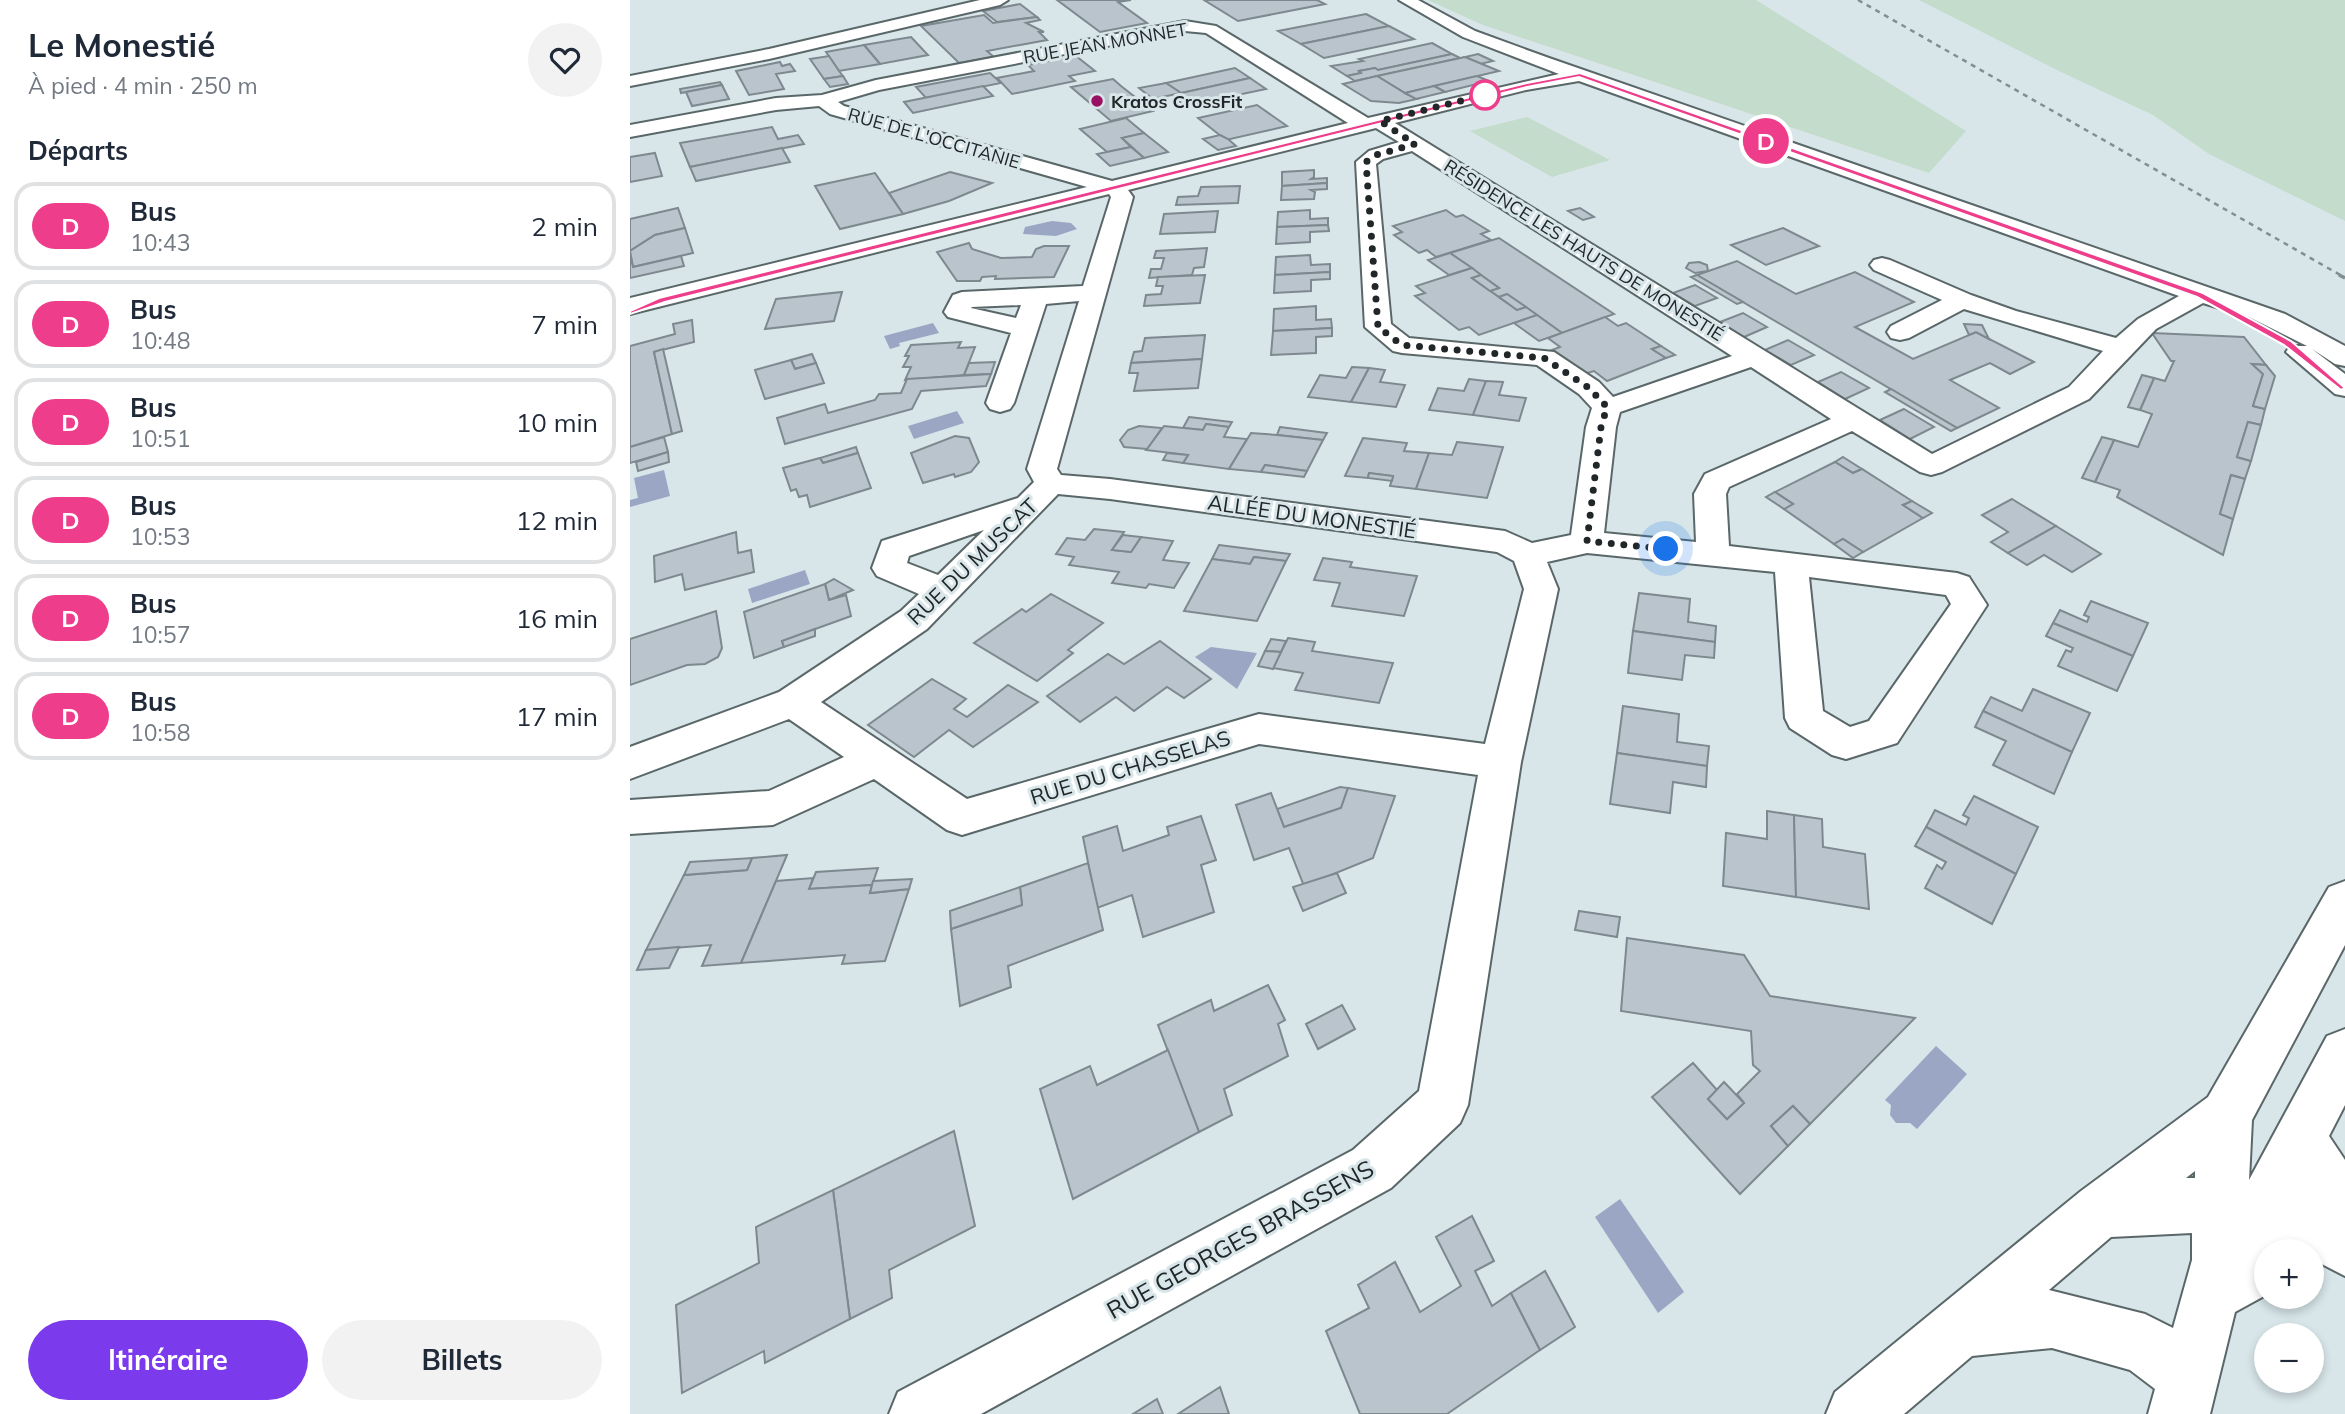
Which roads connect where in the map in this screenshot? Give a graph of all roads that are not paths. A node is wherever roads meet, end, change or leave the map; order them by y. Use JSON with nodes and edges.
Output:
{"nodes":[{"id":1,"x":1000,"y":0,"type":"edge"},
{"id":2,"x":1407,"y":0,"type":"edge"},
{"id":3,"x":1543,"y":62,"type":"junction"},
{"id":4,"x":1580,"y":75,"type":"junction"},
{"id":5,"x":630,"y":81,"type":"edge"},
{"id":6,"x":1527,"y":85,"type":"junction"},
{"id":7,"x":823,"y":100,"type":"junction"},
{"id":8,"x":1372,"y":123,"type":"junction"},
{"id":9,"x":630,"y":131,"type":"edge"},
{"id":10,"x":1415,"y":144,"type":"junction"},
{"id":11,"x":1115,"y":187,"type":"junction"},
{"id":12,"x":1882,"y":265,"type":"dead end"},
{"id":13,"x":1093,"y":293,"type":"junction"},
{"id":14,"x":2281,"y":294,"type":"dead end"},
{"id":15,"x":2200,"y":295,"type":"junction"},
{"id":16,"x":1036,"y":296,"type":"junction"},
{"id":17,"x":662,"y":300,"type":"junction"},
{"id":18,"x":1962,"y":300,"type":"junction"},
{"id":19,"x":2236,"y":303,"type":"junction"},
{"id":20,"x":630,"y":306,"type":"edge"},
{"id":21,"x":630,"y":312,"type":"edge"},
{"id":22,"x":1024,"y":328,"type":"junction"},
{"id":23,"x":1900,"y":332,"type":"dead end"},
{"id":24,"x":2121,"y":348,"type":"junction"},
{"id":25,"x":1754,"y":357,"type":"junction"},
{"id":26,"x":2345,"y":358,"type":"edge"},
{"id":27,"x":2345,"y":388,"type":"edge"},
{"id":28,"x":1000,"y":403,"type":"dead end"},
{"id":29,"x":1607,"y":407,"type":"junction"},
{"id":30,"x":1853,"y":420,"type":"junction"},
{"id":31,"x":1040,"y":494,"type":"junction"},
{"id":32,"x":1587,"y":541,"type":"junction"},
{"id":33,"x":1713,"y":553,"type":"junction"},
{"id":34,"x":1528,"y":555,"type":"junction"},
{"id":35,"x":1791,"y":563,"type":"junction"},
{"id":36,"x":944,"y":590,"type":"junction"},
{"id":37,"x":793,"y":702,"type":"junction"},
{"id":38,"x":877,"y":760,"type":"junction"},
{"id":39,"x":1501,"y":762,"type":"junction"},
{"id":40,"x":630,"y":763,"type":"edge"},
{"id":41,"x":630,"y":817,"type":"edge"},
{"id":42,"x":2345,"y":901,"type":"edge"},
{"id":43,"x":2345,"y":1053,"type":"edge"},
{"id":44,"x":2226,"y":1115,"type":"junction"},
{"id":45,"x":2300,"y":1138,"type":"junction"},
{"id":46,"x":2345,"y":1200,"type":"edge"},
{"id":47,"x":2100,"y":1210,"type":"junction"},
{"id":48,"x":2236,"y":1247,"type":"edge"},
{"id":49,"x":2345,"y":1249,"type":"edge"},
{"id":50,"x":2324,"y":1252,"type":"edge"},
{"id":51,"x":1963,"y":1327,"type":"junction"},
{"id":52,"x":2183,"y":1395,"type":"edge"},
{"id":53,"x":920,"y":1414,"type":"edge"},
{"id":54,"x":1857,"y":1414,"type":"edge"}],
"edges":[{"from":1,"to":5,"type":"street"},
{"from":2,"to":3,"type":"street"},
{"from":3,"to":4,"type":"street"},
{"from":3,"to":6,"type":"street"},
{"from":4,"to":6,"type":"street"},
{"from":4,"to":15,"type":"street"},
{"from":6,"to":8,"type":"street"},
{"from":7,"to":8,"type":"street","name":"RUE JEAN MONNET"},
{"from":7,"to":9,"type":"street","name":"RUE DE L'OCCITANIE"},
{"from":7,"to":11,"type":"street","name":"RUE DE L'OCCITANIE"},
{"from":8,"to":10,"type":"street","name":"RÉSIDENCE LES HAUTS DE MONESTIÉ"},
{"from":8,"to":11,"type":"street"},
{"from":10,"to":25,"type":"street","name":"RÉSIDENCE LES HAUTS DE MONESTIÉ"},
{"from":10,"to":29,"type":"street"},
{"from":11,"to":13,"type":"street"},
{"from":11,"to":17,"type":"street"},
{"from":12,"to":18,"type":"street"},
{"from":13,"to":16,"type":"street"},
{"from":13,"to":31,"type":"street"},
{"from":14,"to":19,"type":"street"},
{"from":15,"to":19,"type":"street"},
{"from":15,"to":24,"type":"street","name":"RÉSIDENCE LES HAUTS DE MONESTIÉ"},
{"from":15,"to":27,"type":"street"},
{"from":16,"to":22,"type":"street"},
{"from":16,"to":22,"type":"street"},
{"from":17,"to":20,"type":"street"},
{"from":17,"to":21,"type":"street"},
{"from":18,"to":23,"type":"street"},
{"from":18,"to":24,"type":"street"},
{"from":19,"to":26,"type":"street"},
{"from":22,"to":28,"type":"street"},
{"from":24,"to":30,"type":"street","name":"RÉSIDENCE LES HAUTS DE MONESTIÉ"},
{"from":25,"to":29,"type":"street","name":"RÉSIDENCE LES HAUTS DE MONESTIÉ"},
{"from":25,"to":30,"type":"street","name":"RÉSIDENCE LES HAUTS DE MONESTIÉ"},
{"from":29,"to":32,"type":"street"},
{"from":30,"to":33,"type":"street"},
{"from":31,"to":34,"type":"street","name":"ALLÉE DU MONESTIÉ"},
{"from":31,"to":36,"type":"street","name":"RUE DU MUSCAT"},
{"from":31,"to":36,"type":"street"},
{"from":32,"to":33,"type":"street"},
{"from":32,"to":34,"type":"street"},
{"from":33,"to":35,"type":"street"},
{"from":34,"to":39,"type":"street"},
{"from":35,"to":35,"type":"street"},
{"from":36,"to":37,"type":"street","name":"RUE DU MUSCAT"},
{"from":37,"to":38,"type":"street","name":"RUE DU CHASSELAS"},
{"from":37,"to":40,"type":"street","name":"RUE DU MUSCAT"},
{"from":38,"to":39,"type":"street","name":"RUE DU CHASSELAS"},
{"from":38,"to":41,"type":"street"},
{"from":39,"to":53,"type":"street","name":"RUE GEORGES BRASSENS"},
{"from":42,"to":44,"type":"street"},
{"from":43,"to":45,"type":"street"},
{"from":44,"to":47,"type":"street"},
{"from":44,"to":48,"type":"street"},
{"from":45,"to":46,"type":"street"},
{"from":45,"to":48,"type":"street"},
{"from":47,"to":48,"type":"street"},
{"from":47,"to":51,"type":"street"},
{"from":48,"to":49,"type":"street"},
{"from":48,"to":52,"type":"street"},
{"from":49,"to":50,"type":"street"},
{"from":51,"to":52,"type":"street"},
{"from":51,"to":54,"type":"street"}]}
